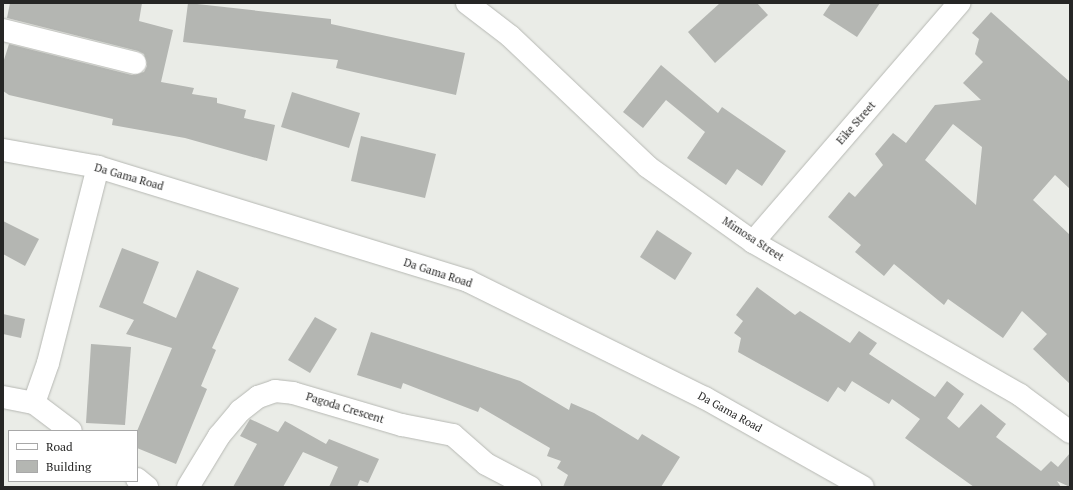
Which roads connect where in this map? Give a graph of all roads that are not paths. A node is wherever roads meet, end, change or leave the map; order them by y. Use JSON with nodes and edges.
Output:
{"nodes":[{"id":1,"x":467,"y":3,"type":"edge"},
{"id":2,"x":959,"y":3,"type":"edge"},
{"id":3,"x":3,"y":30,"type":"edge"},
{"id":4,"x":135,"y":63,"type":"dead end"},
{"id":5,"x":3,"y":150,"type":"edge"},
{"id":6,"x":98,"y":167,"type":"junction"},
{"id":7,"x":753,"y":242,"type":"junction"},
{"id":8,"x":3,"y":398,"type":"edge"},
{"id":9,"x":34,"y":403,"type":"junction"},
{"id":10,"x":70,"y":430,"type":"edge"},
{"id":11,"x":1070,"y":432,"type":"edge"},
{"id":12,"x":138,"y":480,"type":"edge"},
{"id":13,"x":147,"y":487,"type":"edge"},
{"id":14,"x":188,"y":487,"type":"edge"},
{"id":15,"x":530,"y":487,"type":"edge"},
{"id":16,"x":863,"y":487,"type":"edge"}],
"edges":[{"from":1,"to":7,"type":"street","name":"Mimosa Street"},
{"from":2,"to":7,"type":"street","name":"Eike Street"},
{"from":3,"to":4,"type":"street"},
{"from":5,"to":6,"type":"street","name":"Da Gama Road"},
{"from":6,"to":9,"type":"street"},
{"from":6,"to":16,"type":"street","name":"Da Gama Road"},
{"from":7,"to":11,"type":"street","name":"Mimosa Street"},
{"from":8,"to":9,"type":"street"},
{"from":9,"to":10,"type":"street"},
{"from":12,"to":13,"type":"street"},
{"from":14,"to":15,"type":"street","name":"Pagoda Crescent"}]}
